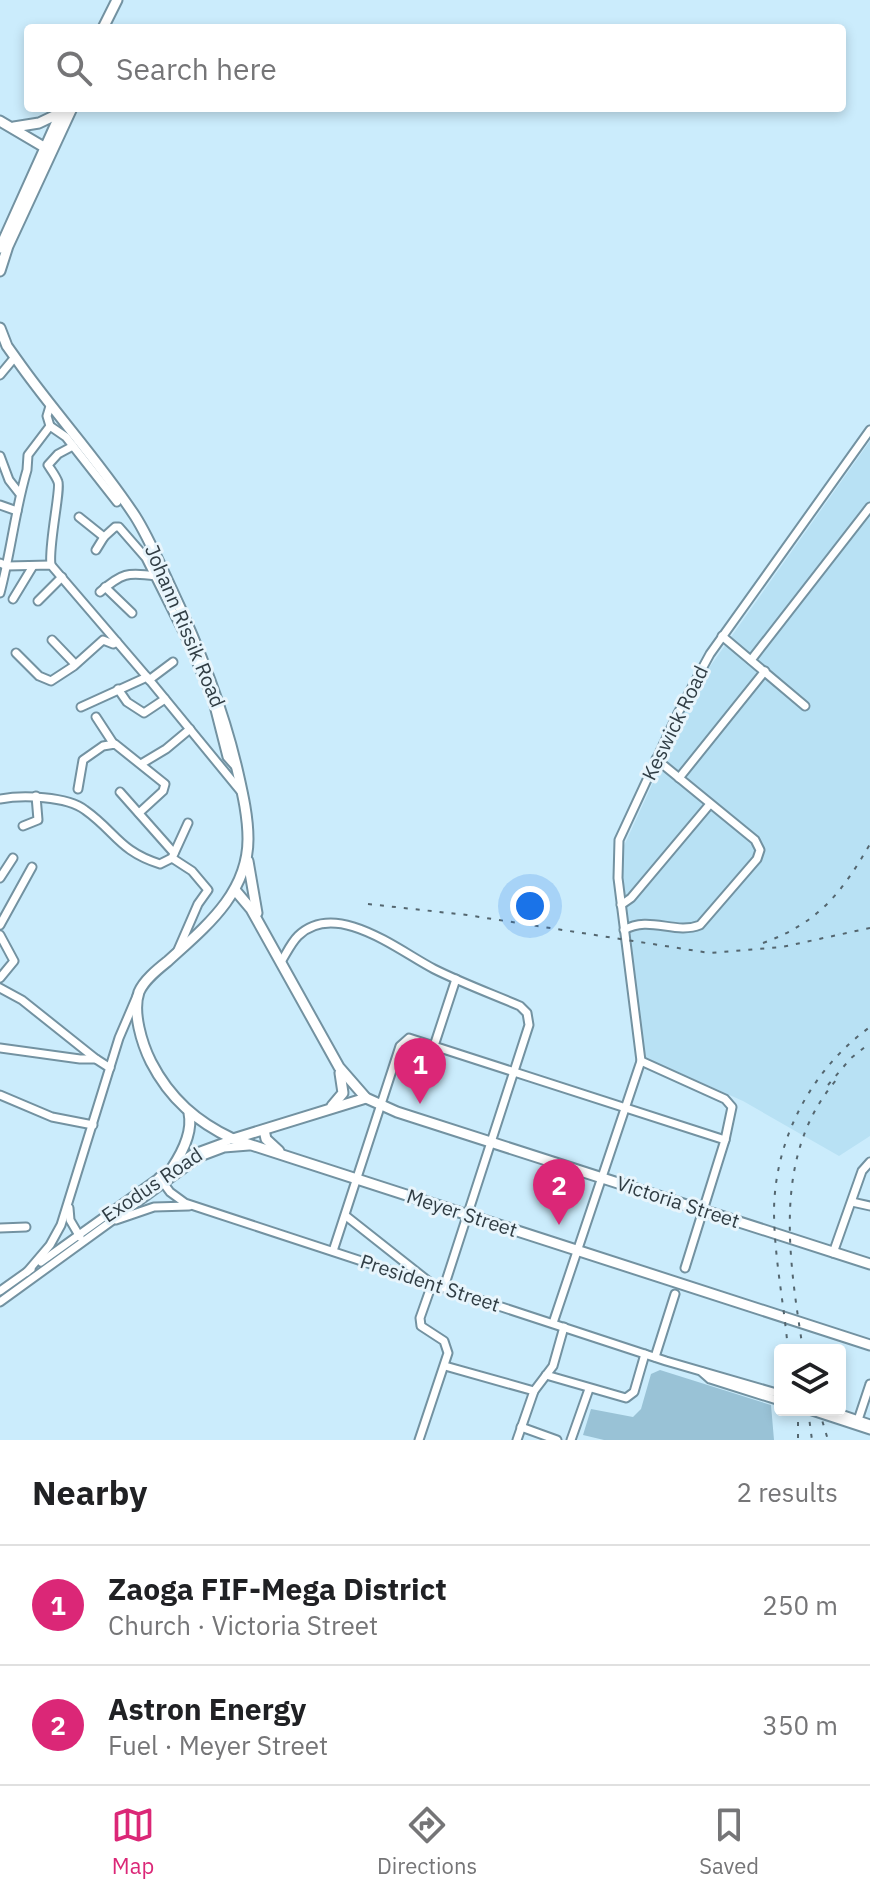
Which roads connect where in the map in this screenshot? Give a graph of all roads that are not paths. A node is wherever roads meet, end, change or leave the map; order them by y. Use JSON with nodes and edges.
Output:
{"nodes":[{"id":1,"x":119,"y":0,"type":"edge"},
{"id":2,"x":108,"y":24,"type":"edge"},
{"id":3,"x":58,"y":112,"type":"edge"},
{"id":4,"x":61,"y":112,"type":"edge"},
{"id":5,"x":70,"y":112,"type":"edge"},
{"id":6,"x":0,"y":121,"type":"edge"},
{"id":7,"x":10,"y":128,"type":"junction"},
{"id":8,"x":48,"y":150,"type":"junction"},
{"id":9,"x":0,"y":248,"type":"edge"},
{"id":10,"x":0,"y":271,"type":"edge"},
{"id":11,"x":0,"y":328,"type":"edge"},
{"id":12,"x":15,"y":357,"type":"junction"},
{"id":13,"x":0,"y":375,"type":"edge"},
{"id":14,"x":50,"y":406,"type":"junction"},
{"id":15,"x":50,"y":426,"type":"junction"},
{"id":16,"x":870,"y":430,"type":"edge"},
{"id":17,"x":73,"y":446,"type":"junction"},
{"id":18,"x":0,"y":456,"type":"edge"},
{"id":19,"x":20,"y":494,"type":"junction"},
{"id":20,"x":117,"y":502,"type":"dead end"},
{"id":21,"x":0,"y":505,"type":"edge"},
{"id":22,"x":870,"y":507,"type":"edge"},
{"id":23,"x":17,"y":511,"type":"junction"},
{"id":24,"x":79,"y":517,"type":"dead end"},
{"id":25,"x":104,"y":537,"type":"junction"},
{"id":26,"x":0,"y":539,"type":"edge"},
{"id":27,"x":10,"y":542,"type":"junction"},
{"id":28,"x":96,"y":550,"type":"dead end"},
{"id":29,"x":4,"y":564,"type":"edge"},
{"id":30,"x":51,"y":565,"type":"junction"},
{"id":31,"x":33,"y":566,"type":"junction"},
{"id":32,"x":154,"y":576,"type":"junction"},
{"id":33,"x":62,"y":577,"type":"junction"},
{"id":34,"x":166,"y":577,"type":"junction"},
{"id":35,"x":1,"y":589,"type":"edge"},
{"id":36,"x":13,"y":599,"type":"dead end"},
{"id":37,"x":38,"y":601,"type":"dead end"},
{"id":38,"x":132,"y":613,"type":"dead end"},
{"id":39,"x":722,"y":636,"type":"junction"},
{"id":40,"x":52,"y":640,"type":"dead end"},
{"id":41,"x":117,"y":642,"type":"junction"},
{"id":42,"x":16,"y":653,"type":"dead end"},
{"id":43,"x":751,"y":660,"type":"junction"},
{"id":44,"x":173,"y":662,"type":"dead end"},
{"id":45,"x":75,"y":664,"type":"junction"},
{"id":46,"x":765,"y":671,"type":"junction"},
{"id":47,"x":148,"y":678,"type":"junction"},
{"id":48,"x":118,"y":689,"type":"junction"},
{"id":49,"x":165,"y":699,"type":"junction"},
{"id":50,"x":805,"y":706,"type":"dead end"},
{"id":51,"x":81,"y":707,"type":"dead end"},
{"id":52,"x":96,"y":717,"type":"dead end"},
{"id":53,"x":190,"y":729,"type":"junction"},
{"id":54,"x":113,"y":743,"type":"junction"},
{"id":55,"x":656,"y":759,"type":"junction"},
{"id":56,"x":141,"y":764,"type":"junction"},
{"id":57,"x":237,"y":768,"type":"junction"},
{"id":58,"x":679,"y":778,"type":"junction"},
{"id":59,"x":78,"y":789,"type":"dead end"},
{"id":60,"x":120,"y":792,"type":"dead end"},
{"id":61,"x":243,"y":794,"type":"junction"},
{"id":62,"x":36,"y":796,"type":"junction"},
{"id":63,"x":0,"y":799,"type":"edge"},
{"id":64,"x":710,"y":804,"type":"junction"},
{"id":65,"x":139,"y":813,"type":"junction"},
{"id":66,"x":188,"y":823,"type":"dead end"},
{"id":67,"x":23,"y":826,"type":"dead end"},
{"id":68,"x":248,"y":850,"type":"junction"},
{"id":69,"x":173,"y":856,"type":"junction"},
{"id":70,"x":13,"y":858,"type":"dead end"},
{"id":71,"x":32,"y":867,"type":"dead end"},
{"id":72,"x":0,"y":878,"type":"edge"},
{"id":73,"x":232,"y":895,"type":"junction"},
{"id":74,"x":621,"y":905,"type":"junction"},
{"id":75,"x":259,"y":924,"type":"junction"},
{"id":76,"x":0,"y":925,"type":"edge"},
{"id":77,"x":624,"y":930,"type":"junction"},
{"id":78,"x":0,"y":935,"type":"edge"},
{"id":79,"x":177,"y":952,"type":"junction"},
{"id":80,"x":281,"y":962,"type":"junction"},
{"id":81,"x":0,"y":978,"type":"edge"},
{"id":82,"x":456,"y":979,"type":"junction"},
{"id":83,"x":0,"y":988,"type":"edge"},
{"id":84,"x":140,"y":991,"type":"junction"},
{"id":85,"x":434,"y":1046,"type":"junction"},
{"id":86,"x":0,"y":1048,"type":"edge"},
{"id":87,"x":96,"y":1059,"type":"junction"},
{"id":88,"x":641,"y":1061,"type":"junction"},
{"id":89,"x":339,"y":1067,"type":"junction"},
{"id":90,"x":110,"y":1068,"type":"junction"},
{"id":91,"x":514,"y":1071,"type":"junction"},
{"id":92,"x":0,"y":1095,"type":"edge"},
{"id":93,"x":366,"y":1098,"type":"junction"},
{"id":94,"x":381,"y":1105,"type":"junction"},
{"id":95,"x":626,"y":1107,"type":"junction"},
{"id":96,"x":330,"y":1108,"type":"junction"},
{"id":97,"x":189,"y":1113,"type":"junction"},
{"id":98,"x":93,"y":1125,"type":"junction"},
{"id":99,"x":264,"y":1130,"type":"junction"},
{"id":100,"x":233,"y":1139,"type":"junction"},
{"id":101,"x":725,"y":1140,"type":"junction"},
{"id":102,"x":490,"y":1142,"type":"junction"},
{"id":103,"x":255,"y":1147,"type":"junction"},
{"id":104,"x":292,"y":1159,"type":"junction"},
{"id":105,"x":868,"y":1163,"type":"edge"},
{"id":106,"x":172,"y":1168,"type":"junction"},
{"id":107,"x":602,"y":1176,"type":"junction"},
{"id":108,"x":161,"y":1180,"type":"junction"},
{"id":109,"x":358,"y":1180,"type":"junction"},
{"id":110,"x":68,"y":1202,"type":"junction"},
{"id":111,"x":852,"y":1202,"type":"junction"},
{"id":112,"x":196,"y":1206,"type":"junction"},
{"id":113,"x":870,"y":1206,"type":"edge"},
{"id":114,"x":702,"y":1211,"type":"junction"},
{"id":115,"x":467,"y":1215,"type":"junction"},
{"id":116,"x":346,"y":1216,"type":"junction"},
{"id":117,"x":110,"y":1222,"type":"junction"},
{"id":118,"x":26,"y":1227,"type":"dead end"},
{"id":119,"x":0,"y":1228,"type":"edge"},
{"id":120,"x":81,"y":1238,"type":"junction"},
{"id":121,"x":333,"y":1251,"type":"junction"},
{"id":122,"x":578,"y":1251,"type":"junction"},
{"id":123,"x":833,"y":1253,"type":"junction"},
{"id":124,"x":870,"y":1264,"type":"edge"},
{"id":125,"x":685,"y":1268,"type":"dead end"},
{"id":126,"x":27,"y":1272,"type":"junction"},
{"id":127,"x":432,"y":1284,"type":"junction"},
{"id":128,"x":444,"y":1287,"type":"junction"},
{"id":129,"x":0,"y":1291,"type":"edge"},
{"id":130,"x":675,"y":1294,"type":"dead end"},
{"id":131,"x":0,"y":1302,"type":"edge"},
{"id":132,"x":553,"y":1323,"type":"junction"},
{"id":133,"x":564,"y":1327,"type":"junction"},
{"id":134,"x":870,"y":1345,"type":"edge"},
{"id":135,"x":645,"y":1354,"type":"junction"},
{"id":136,"x":655,"y":1357,"type":"junction"},
{"id":137,"x":445,"y":1366,"type":"junction"},
{"id":138,"x":702,"y":1372,"type":"junction"},
{"id":139,"x":546,"y":1375,"type":"junction"},
{"id":140,"x":870,"y":1384,"type":"edge"},
{"id":141,"x":589,"y":1389,"type":"junction"},
{"id":142,"x":534,"y":1391,"type":"junction"},
{"id":143,"x":774,"y":1392,"type":"edge"},
{"id":144,"x":774,"y":1399,"type":"edge"},
{"id":145,"x":831,"y":1416,"type":"edge"},
{"id":146,"x":846,"y":1416,"type":"edge"},
{"id":147,"x":858,"y":1420,"type":"junction"},
{"id":148,"x":521,"y":1427,"type":"junction"},
{"id":149,"x":870,"y":1427,"type":"edge"},
{"id":150,"x":419,"y":1440,"type":"edge"},
{"id":151,"x":517,"y":1440,"type":"edge"},
{"id":152,"x":557,"y":1440,"type":"edge"},
{"id":153,"x":571,"y":1440,"type":"edge"}],
"edges":[{"from":1,"to":2,"type":"main road"},
{"from":3,"to":7,"type":"main road"},
{"from":4,"to":8,"type":"main road"},
{"from":5,"to":8,"type":"main road"},
{"from":6,"to":7,"type":"main road"},
{"from":7,"to":8,"type":"main road"},
{"from":8,"to":9,"type":"main road"},
{"from":8,"to":10,"type":"main road"},
{"from":11,"to":12,"type":"main road","name":"Johann Rissik Road"},
{"from":12,"to":13,"type":"street"},
{"from":12,"to":14,"type":"main road","name":"Johann Rissik Road"},
{"from":14,"to":15,"type":"street"},
{"from":14,"to":34,"type":"main road","name":"Johann Rissik Road"},
{"from":15,"to":17,"type":"street"},
{"from":15,"to":19,"type":"street"},
{"from":16,"to":39,"type":"street","name":"Keswick Road"},
{"from":17,"to":20,"type":"street"},
{"from":17,"to":30,"type":"street"},
{"from":18,"to":19,"type":"street"},
{"from":19,"to":23,"type":"street"},
{"from":21,"to":23,"type":"street"},
{"from":22,"to":43,"type":"street"},
{"from":23,"to":27,"type":"street"},
{"from":24,"to":25,"type":"street"},
{"from":25,"to":28,"type":"street"},
{"from":25,"to":32,"type":"street"},
{"from":26,"to":27,"type":"street"},
{"from":27,"to":29,"type":"street"},
{"from":29,"to":31,"type":"street"},
{"from":29,"to":35,"type":"street"},
{"from":30,"to":31,"type":"street"},
{"from":30,"to":33,"type":"street"},
{"from":31,"to":36,"type":"street"},
{"from":32,"to":34,"type":"street"},
{"from":32,"to":38,"type":"street"},
{"from":32,"to":57,"type":"street"},
{"from":33,"to":37,"type":"street"},
{"from":33,"to":41,"type":"street"},
{"from":34,"to":57,"type":"main road","name":"Johann Rissik Road"},
{"from":39,"to":43,"type":"street"},
{"from":39,"to":55,"type":"street","name":"Keswick Road"},
{"from":40,"to":45,"type":"street"},
{"from":41,"to":45,"type":"street"},
{"from":41,"to":47,"type":"street"},
{"from":42,"to":45,"type":"street"},
{"from":43,"to":46,"type":"street"},
{"from":44,"to":47,"type":"street"},
{"from":46,"to":50,"type":"street"},
{"from":46,"to":58,"type":"street"},
{"from":47,"to":48,"type":"street"},
{"from":47,"to":49,"type":"street"},
{"from":48,"to":49,"type":"street"},
{"from":48,"to":51,"type":"street"},
{"from":49,"to":53,"type":"street"},
{"from":52,"to":54,"type":"street"},
{"from":53,"to":56,"type":"street"},
{"from":53,"to":61,"type":"street"},
{"from":54,"to":56,"type":"street"},
{"from":54,"to":59,"type":"street"},
{"from":55,"to":58,"type":"street"},
{"from":55,"to":74,"type":"street","name":"Keswick Road"},
{"from":56,"to":65,"type":"street"},
{"from":57,"to":61,"type":"main road","name":"Johann Rissik Road"},
{"from":58,"to":64,"type":"street"},
{"from":60,"to":65,"type":"street"},
{"from":61,"to":68,"type":"main road","name":"Johann Rissik Road"},
{"from":62,"to":63,"type":"street"},
{"from":62,"to":67,"type":"street"},
{"from":62,"to":69,"type":"street"},
{"from":64,"to":74,"type":"street"},
{"from":64,"to":77,"type":"street"},
{"from":65,"to":69,"type":"street"},
{"from":66,"to":69,"type":"street"},
{"from":68,"to":73,"type":"main road","name":"Johann Rissik Road"},
{"from":68,"to":75,"type":"main road"},
{"from":69,"to":79,"type":"street"},
{"from":70,"to":72,"type":"street"},
{"from":71,"to":76,"type":"street"},
{"from":73,"to":75,"type":"main road","name":"Victoria Street"},
{"from":73,"to":79,"type":"main road","name":"Johann Rissik Road"},
{"from":74,"to":77,"type":"street","name":"Keswick Road"},
{"from":75,"to":80,"type":"main road","name":"Victoria Street"},
{"from":77,"to":88,"type":"street","name":"Keswick Road"},
{"from":78,"to":81,"type":"street"},
{"from":79,"to":84,"type":"main road","name":"Johann Rissik Road"},
{"from":80,"to":82,"type":"street"},
{"from":80,"to":89,"type":"main road","name":"Victoria Street"},
{"from":82,"to":85,"type":"street"},
{"from":82,"to":91,"type":"street"},
{"from":83,"to":87,"type":"street"},
{"from":84,"to":90,"type":"street","name":"Johann Rissik Road"},
{"from":84,"to":97,"type":"main road","name":"Meyer Street"},
{"from":85,"to":91,"type":"street"},
{"from":85,"to":94,"type":"street"},
{"from":86,"to":87,"type":"street"},
{"from":87,"to":90,"type":"street"},
{"from":88,"to":95,"type":"street"},
{"from":88,"to":101,"type":"street"},
{"from":89,"to":93,"type":"main road","name":"Victoria Street"},
{"from":89,"to":96,"type":"main road"},
{"from":90,"to":98,"type":"street","name":"Johann Rissik Road"},
{"from":91,"to":95,"type":"street"},
{"from":91,"to":102,"type":"street"},
{"from":92,"to":98,"type":"street"},
{"from":93,"to":94,"type":"main road","name":"Victoria Street"},
{"from":93,"to":96,"type":"main road","name":"Exodus Road"},
{"from":94,"to":102,"type":"main road","name":"Victoria Street"},
{"from":94,"to":109,"type":"street"},
{"from":95,"to":101,"type":"street"},
{"from":95,"to":107,"type":"street"},
{"from":96,"to":99,"type":"main road","name":"Exodus Road"},
{"from":97,"to":100,"type":"main road","name":"Meyer Street"},
{"from":97,"to":106,"type":"main road"},
{"from":98,"to":110,"type":"street","name":"Johann Rissik Road"},
{"from":99,"to":100,"type":"main road","name":"Exodus Road"},
{"from":99,"to":104,"type":"main road"},
{"from":100,"to":103,"type":"main road","name":"Meyer Street"},
{"from":100,"to":106,"type":"street","name":"Exodus Road"},
{"from":101,"to":114,"type":"street"},
{"from":102,"to":107,"type":"main road","name":"Victoria Street"},
{"from":102,"to":115,"type":"street"},
{"from":103,"to":104,"type":"main road","name":"Meyer Street"},
{"from":103,"to":108,"type":"street","name":"Exodus Road"},
{"from":104,"to":109,"type":"main road","name":"Meyer Street"},
{"from":105,"to":111,"type":"street"},
{"from":106,"to":108,"type":"street","name":"Exodus Road"},
{"from":107,"to":114,"type":"main road","name":"Victoria Street"},
{"from":107,"to":122,"type":"street"},
{"from":108,"to":112,"type":"street","name":"President Street"},
{"from":108,"to":117,"type":"street","name":"Exodus Road"},
{"from":108,"to":120,"type":"street","name":"Exodus Road"},
{"from":109,"to":115,"type":"main road","name":"Meyer Street"},
{"from":109,"to":116,"type":"street"},
{"from":110,"to":120,"type":"street"},
{"from":110,"to":126,"type":"street","name":"Johann Rissik Road"},
{"from":111,"to":113,"type":"street"},
{"from":111,"to":123,"type":"street"},
{"from":112,"to":117,"type":"street"},
{"from":112,"to":121,"type":"street","name":"President Street"},
{"from":114,"to":123,"type":"main road","name":"Victoria Street"},
{"from":114,"to":125,"type":"street"},
{"from":115,"to":122,"type":"main road","name":"Meyer Street"},
{"from":115,"to":128,"type":"street"},
{"from":116,"to":121,"type":"street"},
{"from":116,"to":127,"type":"street"},
{"from":117,"to":120,"type":"street","name":"Exodus Road"},
{"from":118,"to":119,"type":"street"},
{"from":120,"to":126,"type":"street","name":"Exodus Road"},
{"from":120,"to":131,"type":"street","name":"Exodus Road"},
{"from":121,"to":127,"type":"street","name":"President Street"},
{"from":122,"to":132,"type":"street"},
{"from":122,"to":134,"type":"main road","name":"Meyer Street"},
{"from":123,"to":124,"type":"main road","name":"Victoria Street"},
{"from":126,"to":129,"type":"street","name":"Exodus Road"},
{"from":127,"to":128,"type":"street","name":"President Street"},
{"from":127,"to":137,"type":"street"},
{"from":128,"to":132,"type":"street","name":"President Street"},
{"from":130,"to":136,"type":"street"},
{"from":132,"to":133,"type":"street","name":"President Street"},
{"from":133,"to":135,"type":"street","name":"President Street"},
{"from":133,"to":139,"type":"street"},
{"from":135,"to":136,"type":"street","name":"President Street"},
{"from":135,"to":141,"type":"street"},
{"from":136,"to":138,"type":"street","name":"President Street"},
{"from":137,"to":142,"type":"street"},
{"from":137,"to":150,"type":"street"},
{"from":138,"to":143,"type":"street","name":"President Street"},
{"from":138,"to":144,"type":"street","name":"President Street"},
{"from":139,"to":141,"type":"street"},
{"from":139,"to":142,"type":"street"},
{"from":140,"to":147,"type":"street"},
{"from":141,"to":153,"type":"street"},
{"from":142,"to":148,"type":"street"},
{"from":145,"to":149,"type":"street"},
{"from":146,"to":147,"type":"street"},
{"from":147,"to":149,"type":"street"},
{"from":148,"to":151,"type":"street"},
{"from":148,"to":152,"type":"street"}]}
